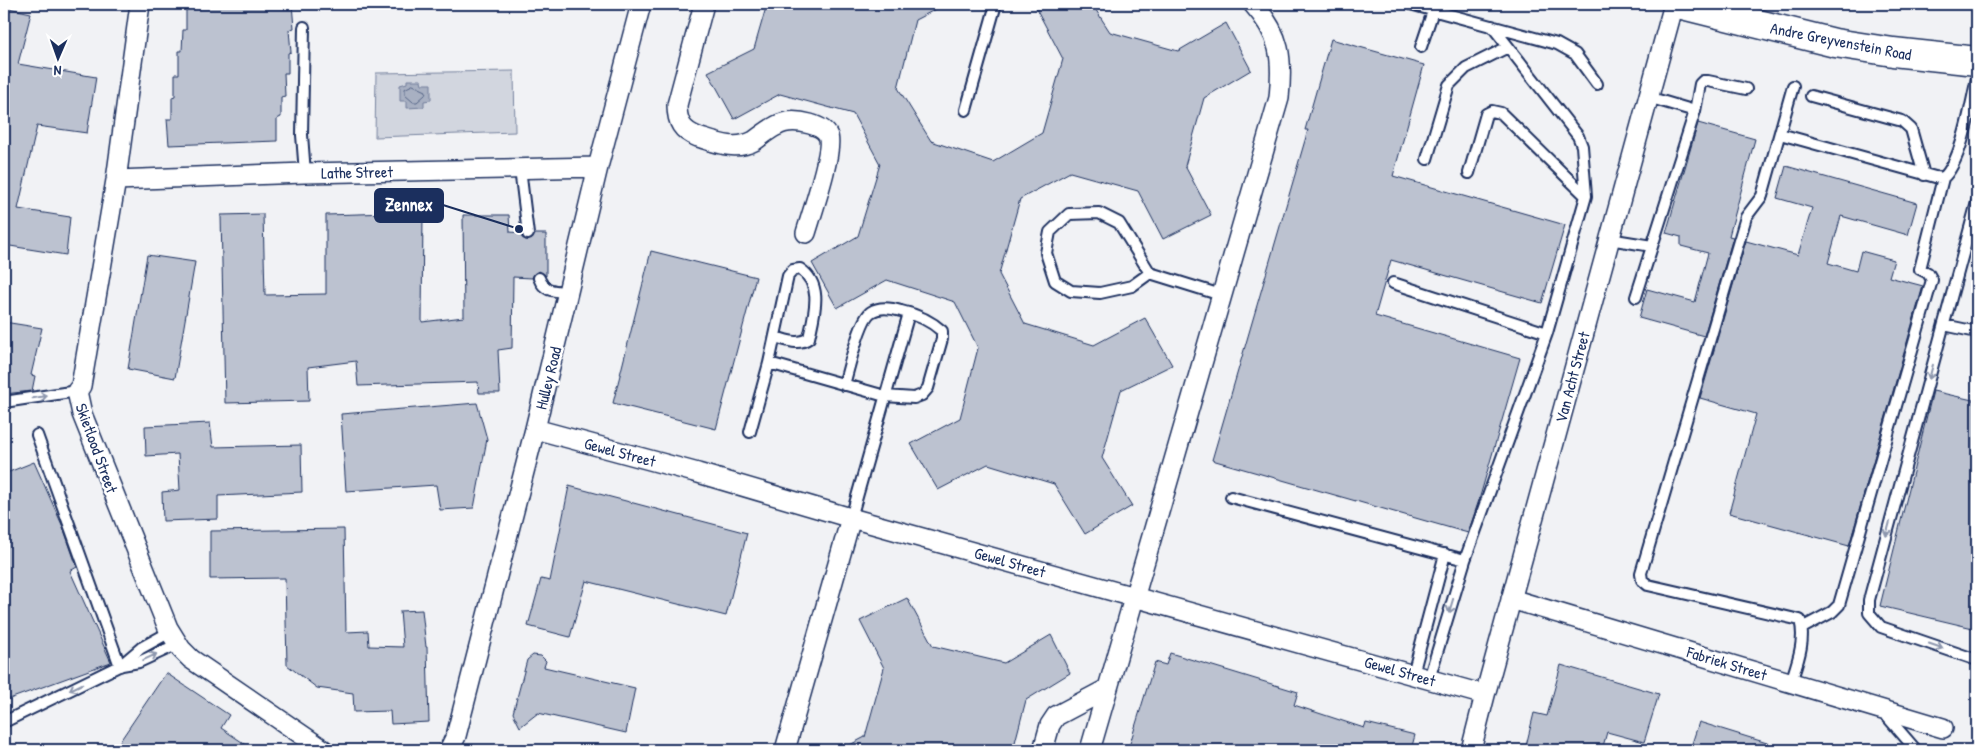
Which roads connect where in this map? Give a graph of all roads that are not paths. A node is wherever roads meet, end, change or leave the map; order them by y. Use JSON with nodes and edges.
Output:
{"nodes":[{"id":1,"x":140,"y":4,"type":"edge"},
{"id":2,"x":641,"y":4,"type":"edge"},
{"id":3,"x":704,"y":4,"type":"edge"},
{"id":4,"x":996,"y":4,"type":"edge"},
{"id":5,"x":1254,"y":4,"type":"edge"},
{"id":6,"x":1410,"y":4,"type":"edge"},
{"id":7,"x":1674,"y":4,"type":"edge"},
{"id":8,"x":1678,"y":4,"type":"edge"},
{"id":9,"x":1434,"y":7,"type":"edge"},
{"id":10,"x":1492,"y":26,"type":"junction"},
{"id":11,"x":304,"y":27,"type":"dead end"},
{"id":12,"x":1421,"y":47,"type":"dead end"},
{"id":13,"x":1508,"y":47,"type":"junction"},
{"id":14,"x":1977,"y":61,"type":"edge"},
{"id":15,"x":1977,"y":78,"type":"edge"},
{"id":16,"x":1597,"y":84,"type":"dead end"},
{"id":17,"x":1793,"y":86,"type":"dead end"},
{"id":18,"x":1746,"y":89,"type":"dead end"},
{"id":19,"x":1811,"y":96,"type":"dead end"},
{"id":20,"x":1648,"y":97,"type":"junction"},
{"id":21,"x":966,"y":110,"type":"dead end"},
{"id":22,"x":1695,"y":111,"type":"junction"},
{"id":23,"x":1780,"y":134,"type":"junction"},
{"id":24,"x":1427,"y":159,"type":"dead end"},
{"id":25,"x":598,"y":168,"type":"junction"},
{"id":26,"x":520,"y":170,"type":"junction"},
{"id":27,"x":305,"y":173,"type":"junction"},
{"id":28,"x":1469,"y":173,"type":"dead end"},
{"id":29,"x":1924,"y":174,"type":"junction"},
{"id":30,"x":1943,"y":178,"type":"junction"},
{"id":31,"x":116,"y":180,"type":"junction"},
{"id":32,"x":1586,"y":196,"type":"junction"},
{"id":33,"x":1977,"y":202,"type":"edge"},
{"id":34,"x":1973,"y":232,"type":"edge"},
{"id":35,"x":806,"y":233,"type":"dead end"},
{"id":36,"x":528,"y":234,"type":"dead end"},
{"id":37,"x":1610,"y":239,"type":"junction"},
{"id":38,"x":1652,"y":246,"type":"junction"},
{"id":39,"x":1150,"y":273,"type":"junction"},
{"id":40,"x":539,"y":278,"type":"dead end"},
{"id":41,"x":1393,"y":283,"type":"dead end"},
{"id":42,"x":568,"y":292,"type":"junction"},
{"id":43,"x":1221,"y":295,"type":"junction"},
{"id":44,"x":1636,"y":297,"type":"dead end"},
{"id":45,"x":909,"y":313,"type":"junction"},
{"id":46,"x":1944,"y":325,"type":"junction"},
{"id":47,"x":1977,"y":332,"type":"edge"},
{"id":48,"x":1547,"y":333,"type":"junction"},
{"id":49,"x":775,"y":336,"type":"junction"},
{"id":50,"x":769,"y":363,"type":"junction"},
{"id":51,"x":844,"y":385,"type":"junction"},
{"id":52,"x":77,"y":391,"type":"junction"},
{"id":53,"x":885,"y":396,"type":"junction"},
{"id":54,"x":4,"y":402,"type":"edge"},
{"id":55,"x":535,"y":429,"type":"junction"},
{"id":56,"x":750,"y":432,"type":"dead end"},
{"id":57,"x":37,"y":435,"type":"dead end"},
{"id":58,"x":1230,"y":497,"type":"dead end"},
{"id":59,"x":851,"y":518,"type":"junction"},
{"id":60,"x":1445,"y":554,"type":"junction"},
{"id":61,"x":1465,"y":560,"type":"junction"},
{"id":62,"x":1133,"y":597,"type":"junction"},
{"id":63,"x":1511,"y":599,"type":"junction"},
{"id":64,"x":1802,"y":628,"type":"junction"},
{"id":65,"x":174,"y":638,"type":"junction"},
{"id":66,"x":1977,"y":660,"type":"edge"},
{"id":67,"x":120,"y":665,"type":"junction"},
{"id":68,"x":1421,"y":677,"type":"junction"},
{"id":69,"x":1791,"y":682,"type":"junction"},
{"id":70,"x":1107,"y":689,"type":"junction"},
{"id":71,"x":1485,"y":695,"type":"junction"},
{"id":72,"x":1880,"y":709,"type":"junction"},
{"id":73,"x":4,"y":722,"type":"edge"},
{"id":74,"x":1943,"y":728,"type":"dead end"},
{"id":75,"x":324,"y":750,"type":"edge"},
{"id":76,"x":449,"y":750,"type":"edge"},
{"id":77,"x":785,"y":750,"type":"edge"},
{"id":78,"x":1043,"y":750,"type":"edge"},
{"id":79,"x":1090,"y":750,"type":"edge"},
{"id":80,"x":1471,"y":750,"type":"edge"},
{"id":81,"x":1916,"y":750,"type":"edge"}],
"edges":[{"from":1,"to":31,"type":"street","name":"Skietlood Street"},
{"from":2,"to":25,"type":"street","name":"Hulley Road"},
{"from":3,"to":35,"type":"street"},
{"from":4,"to":21,"type":"lane"},
{"from":5,"to":43,"type":"street"},
{"from":6,"to":9,"type":"lane"},
{"from":7,"to":20,"type":"street","name":"Van Acht Street"},
{"from":8,"to":14,"type":"main road","name":"Andre Greyvenstein Road"},
{"from":9,"to":10,"type":"lane"},
{"from":9,"to":12,"type":"lane"},
{"from":10,"to":13,"type":"lane"},
{"from":10,"to":16,"type":"lane"},
{"from":11,"to":27,"type":"lane"},
{"from":13,"to":24,"type":"lane"},
{"from":13,"to":32,"type":"lane"},
{"from":15,"to":30,"type":"lane"},
{"from":17,"to":23,"type":"lane"},
{"from":18,"to":22,"type":"lane"},
{"from":19,"to":29,"type":"lane"},
{"from":20,"to":22,"type":"lane"},
{"from":20,"to":37,"type":"street","name":"Van Acht Street"},
{"from":22,"to":38,"type":"lane"},
{"from":23,"to":29,"type":"lane"},
{"from":23,"to":64,"type":"lane"},
{"from":25,"to":26,"type":"street","name":"Lathe Street"},
{"from":25,"to":42,"type":"street","name":"Hulley Road"},
{"from":26,"to":27,"type":"street","name":"Lathe Street"},
{"from":26,"to":36,"type":"lane"},
{"from":27,"to":31,"type":"street","name":"Lathe Street"},
{"from":28,"to":32,"type":"lane"},
{"from":29,"to":30,"type":"lane"},
{"from":30,"to":64,"type":"lane"},
{"from":31,"to":52,"type":"street","name":"Skietlood Street"},
{"from":32,"to":48,"type":"lane"},
{"from":33,"to":34,"type":"lane"},
{"from":34,"to":46,"type":"lane"},
{"from":37,"to":38,"type":"lane"},
{"from":37,"to":63,"type":"street","name":"Van Acht Street"},
{"from":38,"to":44,"type":"lane"},
{"from":39,"to":39,"type":"lane"},
{"from":39,"to":43,"type":"lane"},
{"from":40,"to":42,"type":"lane"},
{"from":41,"to":48,"type":"lane"},
{"from":42,"to":55,"type":"street","name":"Hulley Road"},
{"from":43,"to":62,"type":"street"},
{"from":45,"to":51,"type":"lane"},
{"from":45,"to":53,"type":"lane"},
{"from":45,"to":53,"type":"lane"},
{"from":46,"to":47,"type":"lane"},
{"from":46,"to":66,"type":"lane","one_way":true},
{"from":48,"to":61,"type":"lane"},
{"from":49,"to":49,"type":"lane"},
{"from":49,"to":50,"type":"lane"},
{"from":50,"to":51,"type":"lane"},
{"from":50,"to":56,"type":"lane"},
{"from":51,"to":53,"type":"lane"},
{"from":54,"to":52,"type":"lane","one_way":true},
{"from":52,"to":65,"type":"street","name":"Skietlood Street"},
{"from":53,"to":59,"type":"lane"},
{"from":55,"to":59,"type":"street","name":"Gewel Street"},
{"from":55,"to":76,"type":"street","name":"Hulley Road"},
{"from":57,"to":67,"type":"lane"},
{"from":58,"to":60,"type":"lane"},
{"from":59,"to":62,"type":"street","name":"Gewel Street"},
{"from":59,"to":77,"type":"street"},
{"from":60,"to":61,"type":"lane"},
{"from":60,"to":68,"type":"lane"},
{"from":61,"to":68,"type":"lane","one_way":true},
{"from":62,"to":68,"type":"street","name":"Gewel Street"},
{"from":62,"to":70,"type":"street"},
{"from":63,"to":69,"type":"street","name":"Fabriek Street"},
{"from":63,"to":71,"type":"street","name":"Van Acht Street"},
{"from":64,"to":69,"type":"lane"},
{"from":65,"to":67,"type":"lane"},
{"from":65,"to":75,"type":"street","name":"Skietlood Street"},
{"from":67,"to":73,"type":"lane","one_way":true},
{"from":68,"to":71,"type":"street","name":"Gewel Street"},
{"from":69,"to":72,"type":"street","name":"Fabriek Street"},
{"from":70,"to":78,"type":"street"},
{"from":70,"to":79,"type":"street"},
{"from":71,"to":80,"type":"street","name":"Van Acht Street"},
{"from":72,"to":74,"type":"street","name":"Fabriek Street"},
{"from":72,"to":81,"type":"lane"}]}
